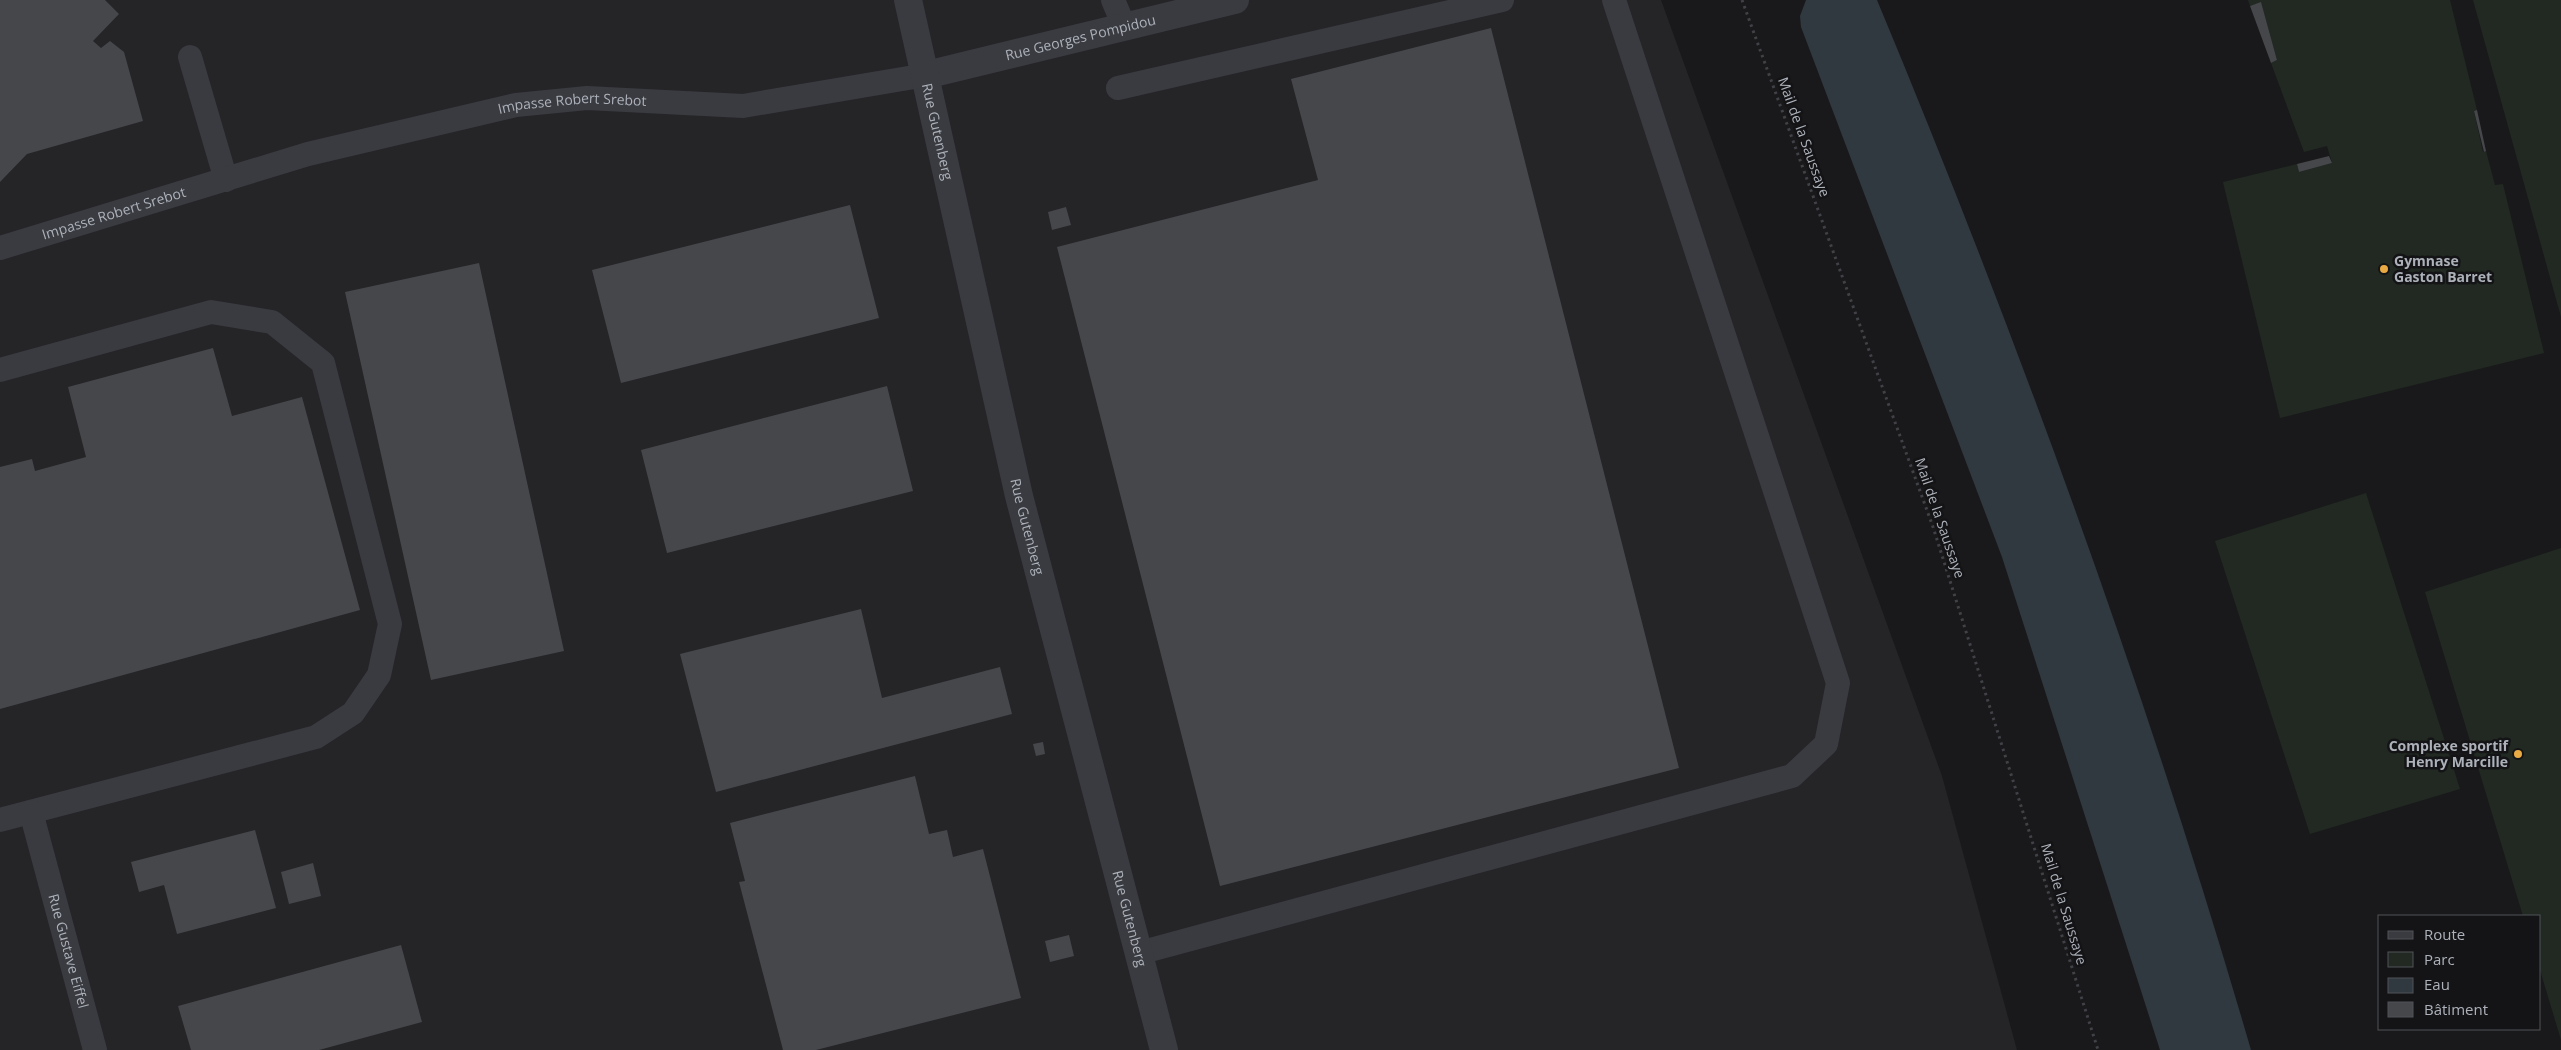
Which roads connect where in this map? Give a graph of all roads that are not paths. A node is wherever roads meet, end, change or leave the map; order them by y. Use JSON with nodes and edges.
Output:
{"nodes":[{"id":1,"x":908,"y":0,"type":"edge"},
{"id":2,"x":1113,"y":0,"type":"edge"},
{"id":3,"x":1235,"y":0,"type":"edge"},
{"id":4,"x":1502,"y":0,"type":"edge"},
{"id":5,"x":1614,"y":0,"type":"edge"},
{"id":6,"x":1124,"y":13,"type":"edge"},
{"id":7,"x":190,"y":57,"type":"dead end"},
{"id":8,"x":926,"y":75,"type":"junction"},
{"id":9,"x":1118,"y":88,"type":"dead end"},
{"id":10,"x":226,"y":180,"type":"junction"},
{"id":11,"x":0,"y":248,"type":"edge"},
{"id":12,"x":0,"y":370,"type":"edge"},
{"id":13,"x":31,"y":812,"type":"junction"},
{"id":14,"x":0,"y":820,"type":"edge"},
{"id":15,"x":1139,"y":953,"type":"junction"},
{"id":16,"x":95,"y":1050,"type":"edge"},
{"id":17,"x":1164,"y":1050,"type":"edge"}],
"edges":[{"from":1,"to":8,"type":"street","name":"Rue Gutenberg"},
{"from":2,"to":6,"type":"lane"},
{"from":3,"to":6,"type":"street","name":"Rue Georges Pompidou"},
{"from":4,"to":9,"type":"lane"},
{"from":5,"to":15,"type":"lane"},
{"from":6,"to":8,"type":"street","name":"Rue Georges Pompidou"},
{"from":7,"to":10,"type":"lane"},
{"from":8,"to":10,"type":"lane","name":"Impasse Robert Srebot"},
{"from":8,"to":15,"type":"street","name":"Rue Gutenberg"},
{"from":10,"to":11,"type":"lane","name":"Impasse Robert Srebot"},
{"from":12,"to":13,"type":"lane"},
{"from":13,"to":14,"type":"lane"},
{"from":13,"to":16,"type":"lane","name":"Rue Gustave Eiffel"},
{"from":15,"to":17,"type":"street","name":"Rue Gutenberg"}]}
